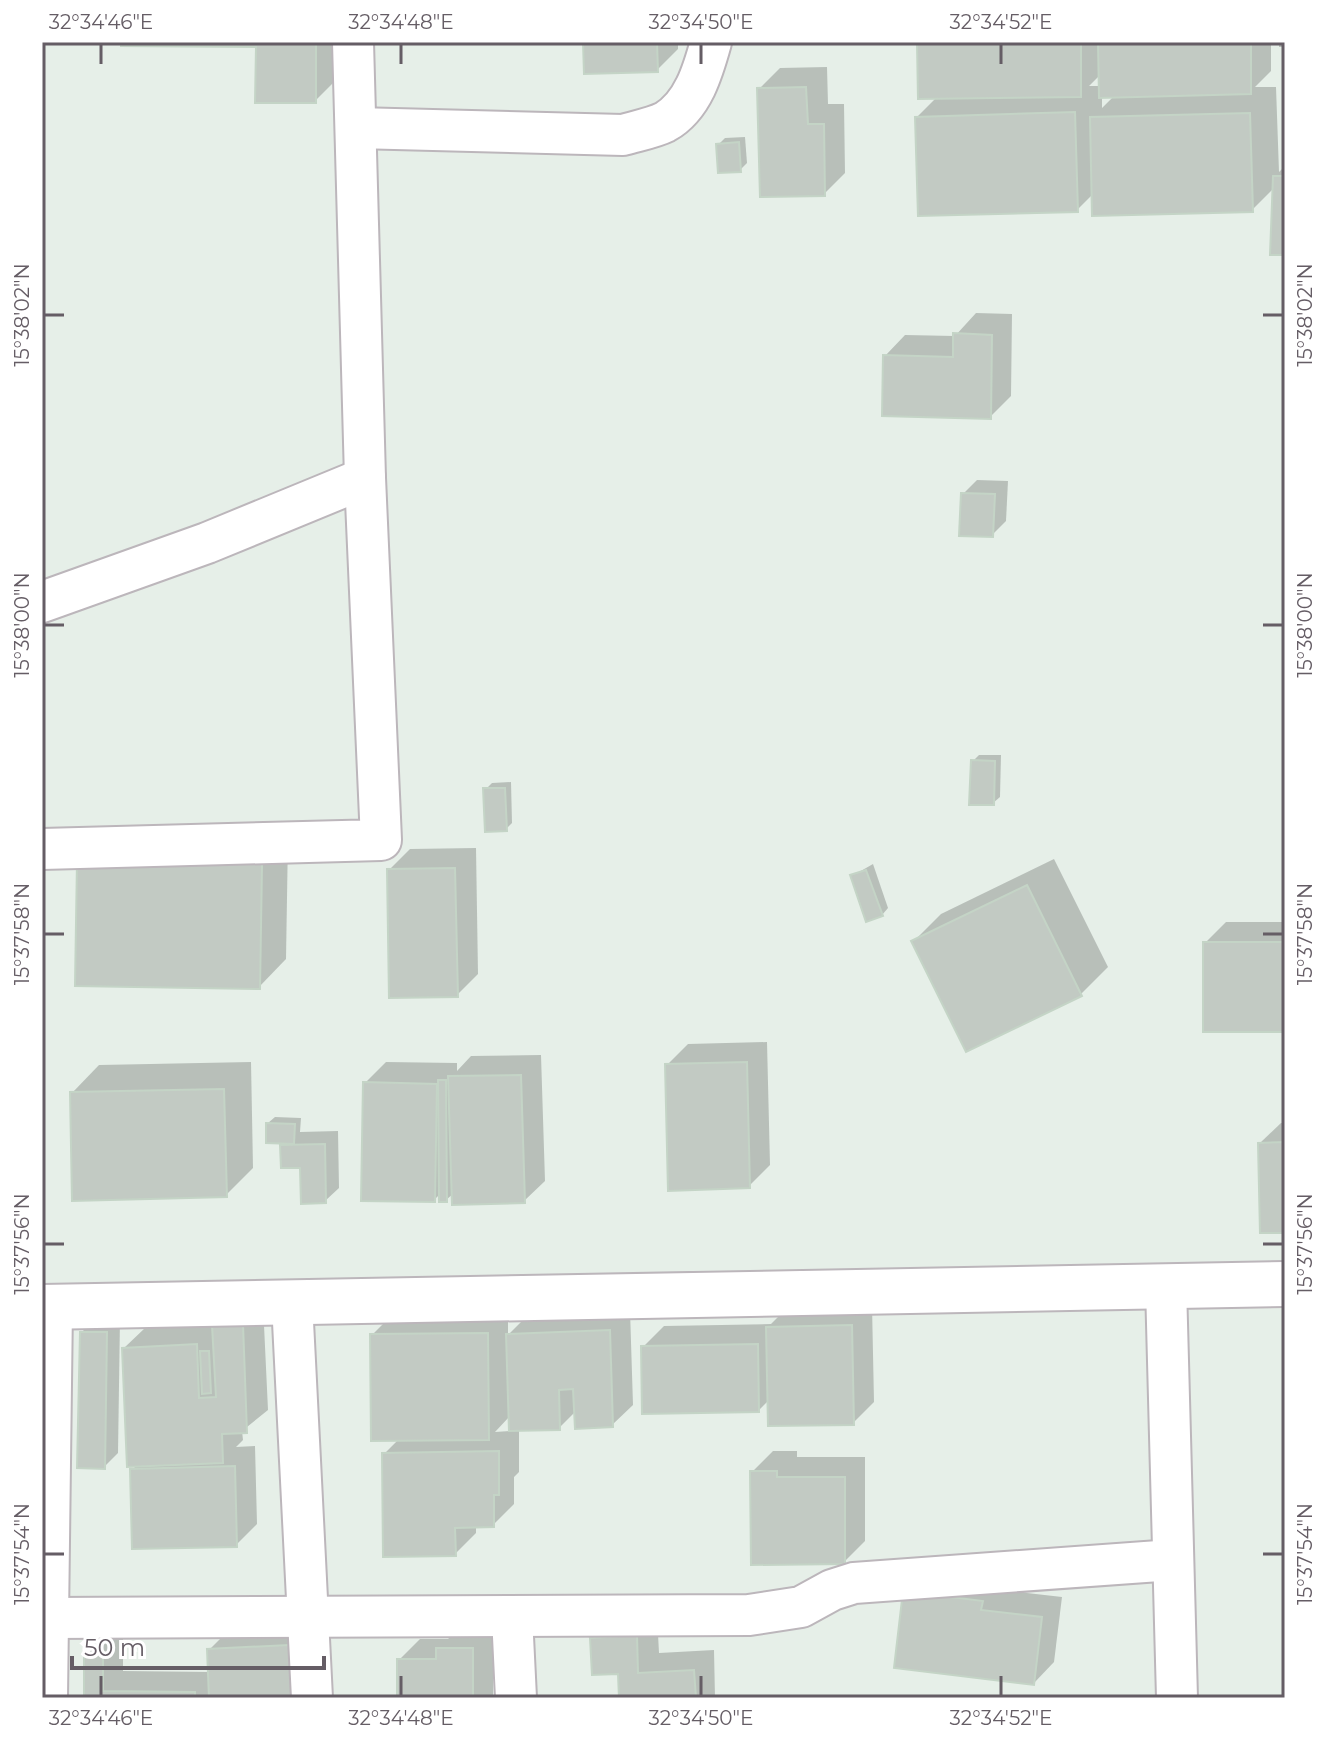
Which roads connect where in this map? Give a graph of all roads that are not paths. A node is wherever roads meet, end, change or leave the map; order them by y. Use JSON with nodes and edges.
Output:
{"nodes":[{"id":1,"x":353,"y":42,"type":"edge"},
{"id":2,"x":711,"y":42,"type":"edge"},
{"id":3,"x":356,"y":128,"type":"junction"},
{"id":4,"x":365,"y":478,"type":"junction"},
{"id":5,"x":42,"y":602,"type":"edge"},
{"id":6,"x":42,"y":849,"type":"edge"},
{"id":7,"x":1285,"y":1284,"type":"edge"},
{"id":8,"x":1166,"y":1286,"type":"junction"},
{"id":9,"x":292,"y":1302,"type":"junction"},
{"id":10,"x":47,"y":1306,"type":"edge"},
{"id":11,"x":1173,"y":1560,"type":"junction"},
{"id":12,"x":308,"y":1615,"type":"junction"},
{"id":13,"x":512,"y":1616,"type":"junction"},
{"id":14,"x":48,"y":1618,"type":"junction"},
{"id":15,"x":47,"y":1698,"type":"edge"},
{"id":16,"x":312,"y":1698,"type":"edge"},
{"id":17,"x":516,"y":1698,"type":"edge"},
{"id":18,"x":1177,"y":1698,"type":"edge"}],
"edges":[{"from":1,"to":3,"type":"street"},
{"from":2,"to":3,"type":"street"},
{"from":3,"to":4,"type":"street"},
{"from":4,"to":5,"type":"street"},
{"from":4,"to":6,"type":"street"},
{"from":7,"to":8,"type":"street"},
{"from":8,"to":9,"type":"street"},
{"from":8,"to":11,"type":"street"},
{"from":9,"to":10,"type":"street"},
{"from":9,"to":12,"type":"street"},
{"from":10,"to":14,"type":"street"},
{"from":11,"to":13,"type":"street"},
{"from":11,"to":18,"type":"street"},
{"from":12,"to":13,"type":"street"},
{"from":12,"to":14,"type":"street"},
{"from":12,"to":16,"type":"street"},
{"from":13,"to":17,"type":"street"},
{"from":14,"to":15,"type":"street"}]}
